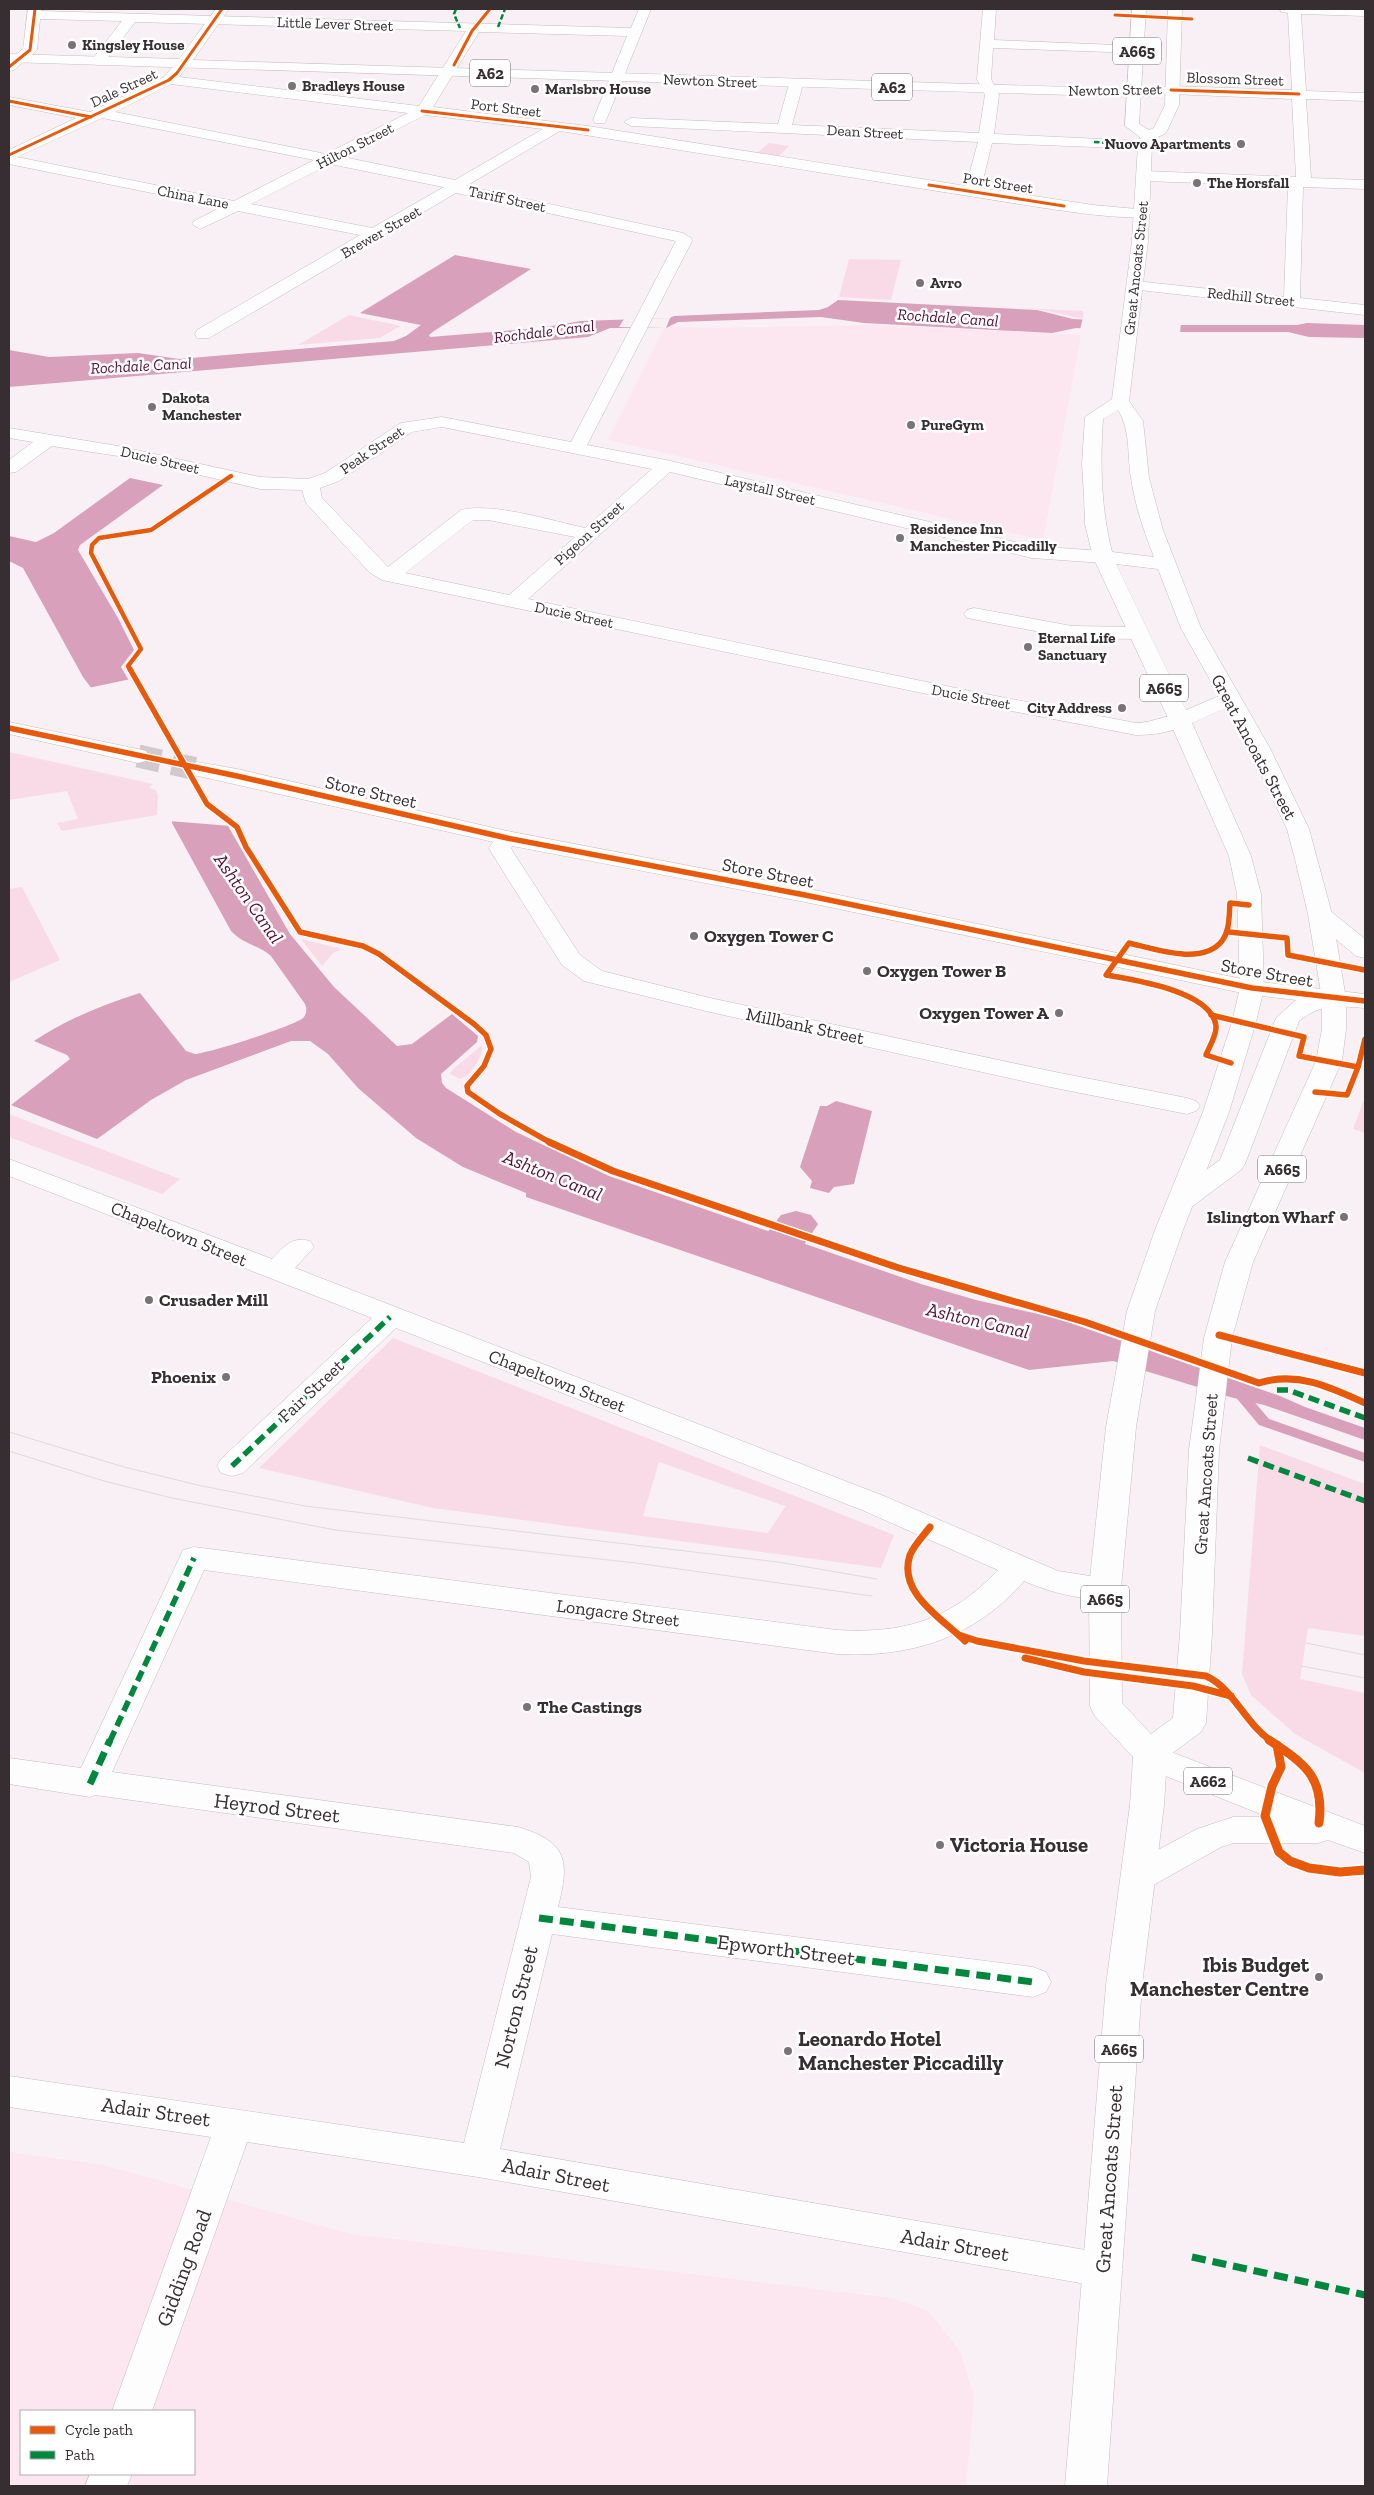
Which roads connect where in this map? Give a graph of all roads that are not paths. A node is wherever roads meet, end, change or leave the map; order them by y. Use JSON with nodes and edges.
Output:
{"nodes":[{"id":1,"x":222,"y":9,"type":"edge"},
{"id":2,"x":317,"y":9,"type":"edge"},
{"id":3,"x":456,"y":9,"type":"edge"},
{"id":4,"x":505,"y":9,"type":"edge"},
{"id":5,"x":645,"y":9,"type":"edge"},
{"id":6,"x":988,"y":9,"type":"edge"},
{"id":7,"x":1139,"y":9,"type":"edge"},
{"id":8,"x":1175,"y":9,"type":"edge"},
{"id":9,"x":1286,"y":9,"type":"edge"},
{"id":10,"x":1294,"y":9,"type":"edge"},
{"id":11,"x":35,"y":12,"type":"edge"},
{"id":12,"x":1365,"y":12,"type":"edge"},
{"id":13,"x":131,"y":18,"type":"junction"},
{"id":14,"x":213,"y":21,"type":"junction"},
{"id":15,"x":307,"y":23,"type":"junction"},
{"id":16,"x":460,"y":28,"type":"junction"},
{"id":17,"x":476,"y":28,"type":"junction"},
{"id":18,"x":497,"y":29,"type":"dead end"},
{"id":19,"x":634,"y":32,"type":"junction"},
{"id":20,"x":987,"y":44,"type":"junction"},
{"id":21,"x":1137,"y":49,"type":"junction"},
{"id":22,"x":16,"y":58,"type":"edge"},
{"id":23,"x":98,"y":61,"type":"junction"},
{"id":24,"x":183,"y":64,"type":"junction"},
{"id":25,"x":453,"y":66,"type":"junction"},
{"id":26,"x":9,"y":67,"type":"edge"},
{"id":27,"x":617,"y":78,"type":"junction"},
{"id":28,"x":169,"y":80,"type":"junction"},
{"id":29,"x":796,"y":84,"type":"junction"},
{"id":30,"x":988,"y":89,"type":"junction"},
{"id":31,"x":1171,"y":90,"type":"junction"},
{"id":32,"x":1134,"y":93,"type":"junction"},
{"id":33,"x":1299,"y":95,"type":"junction"},
{"id":34,"x":1365,"y":97,"type":"edge"},
{"id":35,"x":9,"y":101,"type":"edge"},
{"id":36,"x":422,"y":110,"type":"junction"},
{"id":37,"x":95,"y":115,"type":"junction"},
{"id":38,"x":600,"y":120,"type":"junction"},
{"id":39,"x":557,"y":127,"type":"junction"},
{"id":40,"x":784,"y":129,"type":"junction"},
{"id":41,"x":588,"y":130,"type":"junction"},
{"id":42,"x":986,"y":138,"type":"junction"},
{"id":43,"x":1146,"y":140,"type":"junction"},
{"id":44,"x":9,"y":155,"type":"edge"},
{"id":45,"x":329,"y":159,"type":"junction"},
{"id":46,"x":9,"y":160,"type":"edge"},
{"id":47,"x":1145,"y":176,"type":"junction"},
{"id":48,"x":1300,"y":182,"type":"junction"},
{"id":49,"x":1365,"y":185,"type":"edge"},
{"id":50,"x":457,"y":187,"type":"junction"},
{"id":51,"x":972,"y":192,"type":"junction"},
{"id":52,"x":238,"y":206,"type":"junction"},
{"id":53,"x":1143,"y":213,"type":"junction"},
{"id":54,"x":200,"y":224,"type":"dead end"},
{"id":55,"x":377,"y":234,"type":"junction"},
{"id":56,"x":1136,"y":286,"type":"junction"},
{"id":57,"x":1292,"y":301,"type":"junction"},
{"id":58,"x":1365,"y":310,"type":"edge"},
{"id":59,"x":203,"y":334,"type":"dead end"},
{"id":60,"x":1120,"y":401,"type":"junction"},
{"id":61,"x":437,"y":422,"type":"joint"},
{"id":62,"x":9,"y":433,"type":"edge"},
{"id":63,"x":48,"y":440,"type":"junction"},
{"id":64,"x":577,"y":447,"type":"junction"},
{"id":65,"x":666,"y":466,"type":"junction"},
{"id":66,"x":9,"y":468,"type":"edge"},
{"id":67,"x":310,"y":485,"type":"junction"},
{"id":68,"x":588,"y":534,"type":"junction"},
{"id":69,"x":1103,"y":557,"type":"junction"},
{"id":70,"x":1164,"y":564,"type":"junction"},
{"id":71,"x":388,"y":576,"type":"junction"},
{"id":72,"x":513,"y":602,"type":"junction"},
{"id":73,"x":974,"y":614,"type":"dead end"},
{"id":74,"x":1137,"y":634,"type":"junction"},
{"id":75,"x":1230,"y":699,"type":"junction"},
{"id":76,"x":1180,"y":720,"type":"junction"},
{"id":77,"x":9,"y":728,"type":"edge"},
{"id":78,"x":138,"y":756,"type":"tunnel mouth"},
{"id":79,"x":197,"y":769,"type":"tunnel mouth"},
{"id":80,"x":507,"y":838,"type":"junction"},
{"id":81,"x":1320,"y":914,"type":"junction"},
{"id":82,"x":1365,"y":951,"type":"edge"},
{"id":83,"x":1252,"y":988,"type":"junction"},
{"id":84,"x":1334,"y":999,"type":"junction"},
{"id":85,"x":1365,"y":1001,"type":"edge"},
{"id":86,"x":1187,"y":1106,"type":"dead end"},
{"id":87,"x":9,"y":1167,"type":"edge"},
{"id":88,"x":1180,"y":1202,"type":"junction"},
{"id":89,"x":300,"y":1247,"type":"dead end"},
{"id":90,"x":275,"y":1272,"type":"junction"},
{"id":91,"x":390,"y":1317,"type":"junction"},
{"id":92,"x":232,"y":1466,"type":"dead end"},
{"id":93,"x":1019,"y":1566,"type":"junction"},
{"id":94,"x":1106,"y":1588,"type":"junction"},
{"id":95,"x":1150,"y":1755,"type":"junction"},
{"id":96,"x":9,"y":1771,"type":"edge"},
{"id":97,"x":90,"y":1784,"type":"junction"},
{"id":98,"x":1352,"y":1835,"type":"edge"},
{"id":99,"x":543,"y":1853,"type":"joint"},
{"id":100,"x":1138,"y":1877,"type":"junction"},
{"id":101,"x":539,"y":1918,"type":"junction"},
{"id":102,"x":1033,"y":1982,"type":"dead end"},
{"id":103,"x":9,"y":2091,"type":"edge"},
{"id":104,"x":235,"y":2124,"type":"junction"},
{"id":105,"x":478,"y":2161,"type":"junction"},
{"id":106,"x":1102,"y":2270,"type":"junction"},
{"id":107,"x":132,"y":2410,"type":"edge"},
{"id":108,"x":1086,"y":2486,"type":"edge"}],
"edges":[{"from":1,"to":14,"type":"main road","name":"Dale Street"},
{"from":2,"to":15,"type":"main road"},
{"from":3,"to":16,"type":"main road"},
{"from":4,"to":18,"type":"main road"},
{"from":5,"to":19,"type":"main road"},
{"from":6,"to":20,"type":"main road"},
{"from":7,"to":21,"type":"main road","number":"A665"},
{"from":8,"to":31,"type":"main road","number":"A665"},
{"from":9,"to":10,"type":"main road"},
{"from":10,"to":12,"type":"main road"},
{"from":10,"to":33,"type":"main road"},
{"from":11,"to":13,"type":"main road","name":"Little Lever Street"},
{"from":11,"to":22,"type":"main road"},
{"from":13,"to":14,"type":"main road","name":"Little Lever Street"},
{"from":13,"to":23,"type":"main road"},
{"from":14,"to":15,"type":"main road","name":"Little Lever Street"},
{"from":14,"to":24,"type":"main road","name":"Dale Street"},
{"from":15,"to":16,"type":"main road","name":"Little Lever Street"},
{"from":16,"to":17,"type":"main road","name":"Little Lever Street"},
{"from":17,"to":19,"type":"main road","name":"Little Lever Street"},
{"from":17,"to":25,"type":"main road","name":"Hilton Street"},
{"from":19,"to":27,"type":"main road"},
{"from":20,"to":21,"type":"main road"},
{"from":20,"to":30,"type":"main road"},
{"from":21,"to":32,"type":"main road","number":"A665"},
{"from":22,"to":23,"type":"main road","name":"Newton Street","number":"A62"},
{"from":22,"to":26,"type":"main road"},
{"from":23,"to":24,"type":"main road","name":"Newton Street","number":"A62"},
{"from":24,"to":25,"type":"main road","name":"Newton Street","number":"A62"},
{"from":24,"to":28,"type":"main road","name":"Dale Street"},
{"from":25,"to":27,"type":"main road","name":"Newton Street","number":"A62"},
{"from":25,"to":36,"type":"main road","name":"Hilton Street"},
{"from":27,"to":29,"type":"main road","name":"Newton Street","number":"A62"},
{"from":27,"to":38,"type":"main road"},
{"from":28,"to":36,"type":"main road","name":"Port Street"},
{"from":28,"to":37,"type":"main road","name":"Dale Street"},
{"from":29,"to":30,"type":"main road","name":"Newton Street","number":"A62"},
{"from":29,"to":40,"type":"main road"},
{"from":30,"to":32,"type":"main road","name":"Newton Street","number":"A62"},
{"from":30,"to":42,"type":"main road"},
{"from":31,"to":32,"type":"main road","name":"Newton Street"},
{"from":31,"to":33,"type":"main road","name":"Blossom Street"},
{"from":31,"to":43,"type":"main road","number":"A665"},
{"from":32,"to":43,"type":"main road","number":"A665"},
{"from":33,"to":34,"type":"main road","name":"Blossom Street"},
{"from":33,"to":48,"type":"main road"},
{"from":35,"to":37,"type":"main road","name":"Tariff Street"},
{"from":36,"to":39,"type":"main road","name":"Port Street"},
{"from":36,"to":45,"type":"main road","name":"Hilton Street"},
{"from":37,"to":44,"type":"main road","name":"Dale Street"},
{"from":37,"to":45,"type":"main road","name":"Tariff Street"},
{"from":38,"to":40,"type":"main road","name":"Dean Street"},
{"from":38,"to":41,"type":"main road"},
{"from":39,"to":41,"type":"main road","name":"Port Street"},
{"from":39,"to":50,"type":"main road","name":"Brewer Street"},
{"from":40,"to":42,"type":"main road","name":"Dean Street"},
{"from":41,"to":51,"type":"main road","name":"Port Street"},
{"from":42,"to":43,"type":"main road","name":"Dean Street"},
{"from":42,"to":51,"type":"main road"},
{"from":43,"to":47,"type":"main road","name":"Great Ancoats Street"},
{"from":45,"to":50,"type":"main road","name":"Tariff Street"},
{"from":45,"to":52,"type":"main road","name":"Hilton Street"},
{"from":46,"to":52,"type":"main road","name":"China Lane"},
{"from":47,"to":48,"type":"main road"},
{"from":47,"to":53,"type":"main road","name":"Great Ancoats Street"},
{"from":48,"to":49,"type":"main road"},
{"from":48,"to":57,"type":"main road"},
{"from":50,"to":55,"type":"main road","name":"Brewer Street"},
{"from":50,"to":64,"type":"main road","name":"Tariff Street"},
{"from":51,"to":53,"type":"main road","name":"Port Street"},
{"from":52,"to":54,"type":"main road","name":"Hilton Street"},
{"from":52,"to":55,"type":"main road","name":"China Lane"},
{"from":53,"to":56,"type":"main road","name":"Great Ancoats Street"},
{"from":55,"to":59,"type":"main road","name":"Brewer Street"},
{"from":56,"to":57,"type":"main road","name":"Redhill Street"},
{"from":56,"to":60,"type":"main road","name":"Great Ancoats Street"},
{"from":57,"to":58,"type":"main road","name":"Redhill Street"},
{"from":60,"to":69,"type":"main road","number":"A665"},
{"from":60,"to":70,"type":"main road","name":"Great Ancoats Street","number":"A665"},
{"from":61,"to":64,"type":"main road","name":"Laystall Street"},
{"from":61,"to":67,"type":"main road","name":"Peak Street"},
{"from":62,"to":63,"type":"main road","name":"Ducie Street"},
{"from":63,"to":66,"type":"main road"},
{"from":63,"to":67,"type":"main road","name":"Ducie Street"},
{"from":64,"to":65,"type":"main road","name":"Laystall Street"},
{"from":65,"to":68,"type":"main road","name":"Pigeon Street"},
{"from":65,"to":69,"type":"main road","name":"Laystall Street"},
{"from":67,"to":71,"type":"main road","name":"Ducie Street"},
{"from":68,"to":71,"type":"main road"},
{"from":68,"to":72,"type":"main road","name":"Pigeon Street"},
{"from":69,"to":70,"type":"main road","name":"Laystall Street"},
{"from":69,"to":74,"type":"main road","number":"A665"},
{"from":70,"to":75,"type":"main road","name":"Great Ancoats Street","number":"A665"},
{"from":71,"to":72,"type":"main road","name":"Ducie Street"},
{"from":72,"to":76,"type":"main road","name":"Ducie Street"},
{"from":73,"to":74,"type":"main road"},
{"from":74,"to":76,"type":"main road","number":"A665"},
{"from":75,"to":76,"type":"main road","name":"Ducie Street"},
{"from":75,"to":81,"type":"main road","name":"Great Ancoats Street","number":"A665"},
{"from":76,"to":83,"type":"main road","number":"A665"},
{"from":77,"to":78,"type":"main road"},
{"from":79,"to":80,"type":"main road","name":"Store Street"},
{"from":80,"to":83,"type":"main road","name":"Store Street"},
{"from":80,"to":86,"type":"main road","name":"Millbank Street"},
{"from":81,"to":82,"type":"main road"},
{"from":81,"to":84,"type":"main road","name":"Great Ancoats Street","number":"A665"},
{"from":83,"to":84,"type":"main road","name":"Store Street"},
{"from":83,"to":88,"type":"main road","number":"A665"},
{"from":84,"to":85,"type":"main road"},
{"from":84,"to":88,"type":"main road"},
{"from":84,"to":95,"type":"main road","name":"Great Ancoats Street","number":"A665"},
{"from":87,"to":90,"type":"main road","name":"Chapeltown Street"},
{"from":88,"to":94,"type":"main road","number":"A665"},
{"from":89,"to":90,"type":"main road"},
{"from":90,"to":91,"type":"main road","name":"Chapeltown Street"},
{"from":91,"to":92,"type":"main road","name":"Fair Street"},
{"from":91,"to":93,"type":"main road","name":"Chapeltown Street"},
{"from":93,"to":94,"type":"main road","name":"Chapeltown Street"},
{"from":93,"to":97,"type":"main road","name":"Longacre Street"},
{"from":94,"to":95,"type":"main road","number":"A665"},
{"from":95,"to":98,"type":"main road","number":"A662"},
{"from":95,"to":100,"type":"main road","name":"Great Ancoats Street","number":"A665"},
{"from":96,"to":97,"type":"main road","name":"Heyrod Street"},
{"from":97,"to":99,"type":"main road","name":"Heyrod Street"},
{"from":98,"to":100,"type":"main road"},
{"from":99,"to":101,"type":"main road","name":"Norton Street"},
{"from":100,"to":106,"type":"main road","name":"Great Ancoats Street","number":"A665"},
{"from":101,"to":102,"type":"main road","name":"Epworth Street"},
{"from":101,"to":105,"type":"main road","name":"Norton Street"},
{"from":103,"to":104,"type":"main road","name":"Adair Street"},
{"from":104,"to":105,"type":"main road","name":"Adair Street"},
{"from":104,"to":107,"type":"main road","name":"Gidding Road"},
{"from":105,"to":106,"type":"main road","name":"Adair Street"},
{"from":106,"to":108,"type":"main road","name":"Great Ancoats Street","number":"A665"}]}
